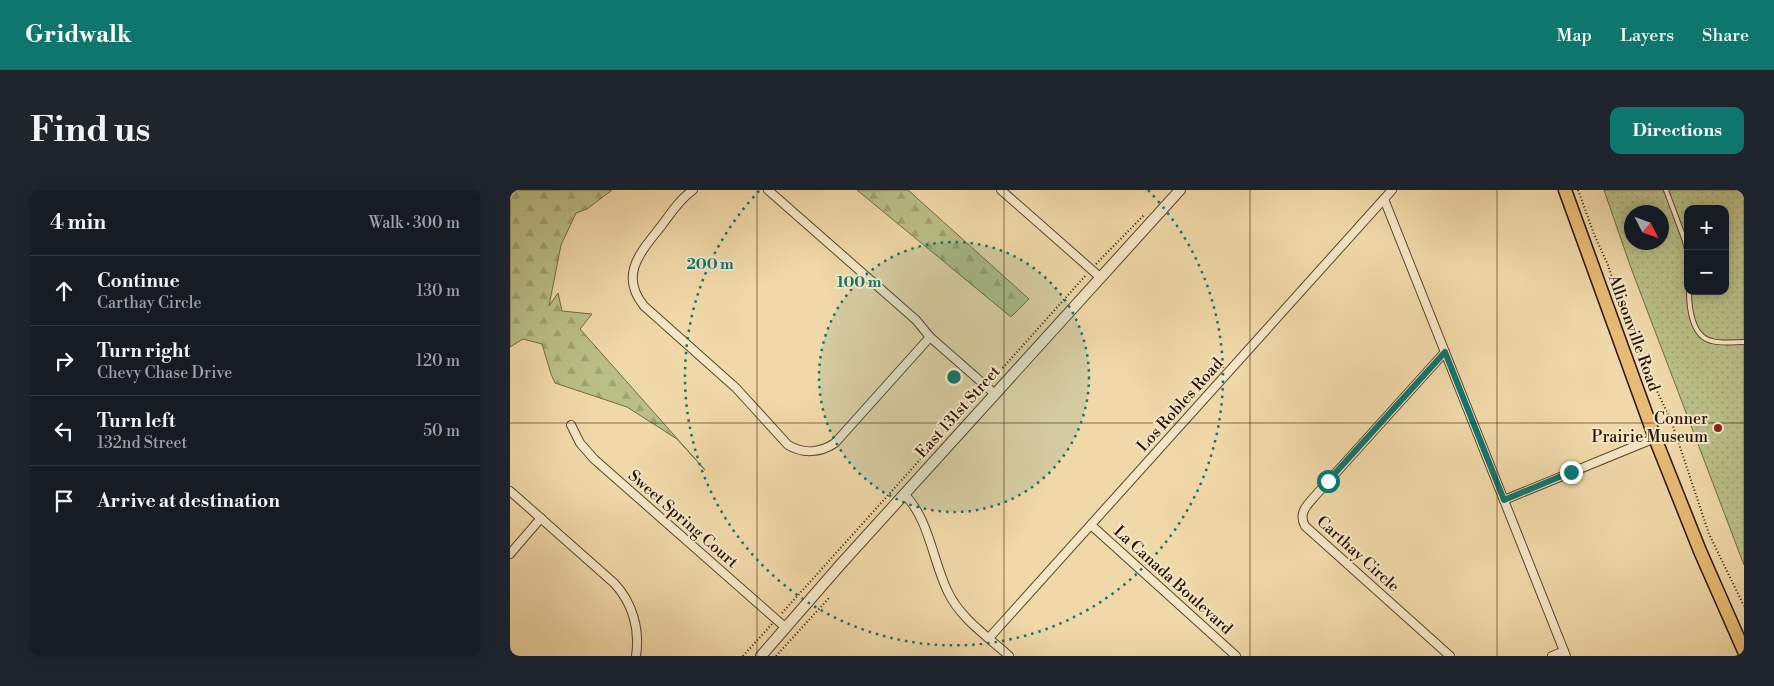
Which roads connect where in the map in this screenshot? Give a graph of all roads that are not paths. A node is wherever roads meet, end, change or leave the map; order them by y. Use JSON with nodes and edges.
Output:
{"nodes":[{"id":1,"x":693,"y":190,"type":"edge"},
{"id":2,"x":768,"y":190,"type":"edge"},
{"id":3,"x":1002,"y":190,"type":"edge"},
{"id":4,"x":1180,"y":190,"type":"edge"},
{"id":5,"x":1392,"y":190,"type":"edge"},
{"id":6,"x":1565,"y":190,"type":"edge"},
{"id":7,"x":1666,"y":190,"type":"edge"},
{"id":8,"x":1384,"y":199,"type":"junction"},
{"id":9,"x":1687,"y":250,"type":"edge"},
{"id":10,"x":1101,"y":278,"type":"junction"},
{"id":11,"x":1689,"y":295,"type":"edge"},
{"id":12,"x":930,"y":338,"type":"junction"},
{"id":13,"x":1744,"y":342,"type":"edge"},
{"id":14,"x":1445,"y":352,"type":"junction"},
{"id":15,"x":995,"y":394,"type":"junction"},
{"id":16,"x":571,"y":425,"type":"dead end"},
{"id":17,"x":1655,"y":438,"type":"junction"},
{"id":18,"x":510,"y":491,"type":"edge"},
{"id":19,"x":904,"y":494,"type":"junction"},
{"id":20,"x":1504,"y":500,"type":"junction"},
{"id":21,"x":541,"y":518,"type":"junction"},
{"id":22,"x":1091,"y":525,"type":"junction"},
{"id":23,"x":510,"y":554,"type":"edge"},
{"id":24,"x":786,"y":628,"type":"junction"},
{"id":25,"x":989,"y":638,"type":"junction"},
{"id":26,"x":1744,"y":651,"type":"edge"},
{"id":27,"x":1565,"y":654,"type":"edge"},
{"id":28,"x":636,"y":656,"type":"edge"},
{"id":29,"x":761,"y":656,"type":"edge"},
{"id":30,"x":1009,"y":656,"type":"edge"},
{"id":31,"x":1236,"y":656,"type":"edge"},
{"id":32,"x":1450,"y":656,"type":"edge"},
{"id":33,"x":1552,"y":656,"type":"edge"}],
"edges":[{"from":1,"to":12,"type":"street"},
{"from":2,"to":12,"type":"street"},
{"from":3,"to":10,"type":"street"},
{"from":4,"to":10,"type":"street","name":"East 131st Street"},
{"from":5,"to":8,"type":"street","name":"Los Robles Road"},
{"from":6,"to":17,"type":"main road","name":"Allisonville Road"},
{"from":7,"to":9,"type":"lane"},
{"from":8,"to":14,"type":"street"},
{"from":8,"to":22,"type":"street","name":"Los Robles Road"},
{"from":10,"to":15,"type":"street","name":"East 131st Street"},
{"from":11,"to":13,"type":"lane"},
{"from":12,"to":15,"type":"street"},
{"from":14,"to":20,"type":"street"},
{"from":14,"to":32,"type":"street","name":"Carthay Circle"},
{"from":15,"to":19,"type":"street","name":"East 131st Street"},
{"from":16,"to":24,"type":"street","name":"Sweet Spring Court"},
{"from":17,"to":20,"type":"street"},
{"from":17,"to":26,"type":"main road","name":"Allisonville Road"},
{"from":18,"to":21,"type":"street"},
{"from":19,"to":24,"type":"street","name":"East 131st Street"},
{"from":19,"to":25,"type":"street"},
{"from":20,"to":27,"type":"street"},
{"from":21,"to":23,"type":"street"},
{"from":21,"to":28,"type":"street"},
{"from":22,"to":25,"type":"street","name":"Los Robles Road"},
{"from":22,"to":31,"type":"street","name":"La Canada Boulevard"},
{"from":24,"to":29,"type":"street","name":"East 131st Street"},
{"from":25,"to":30,"type":"street"},
{"from":27,"to":33,"type":"street"}]}
